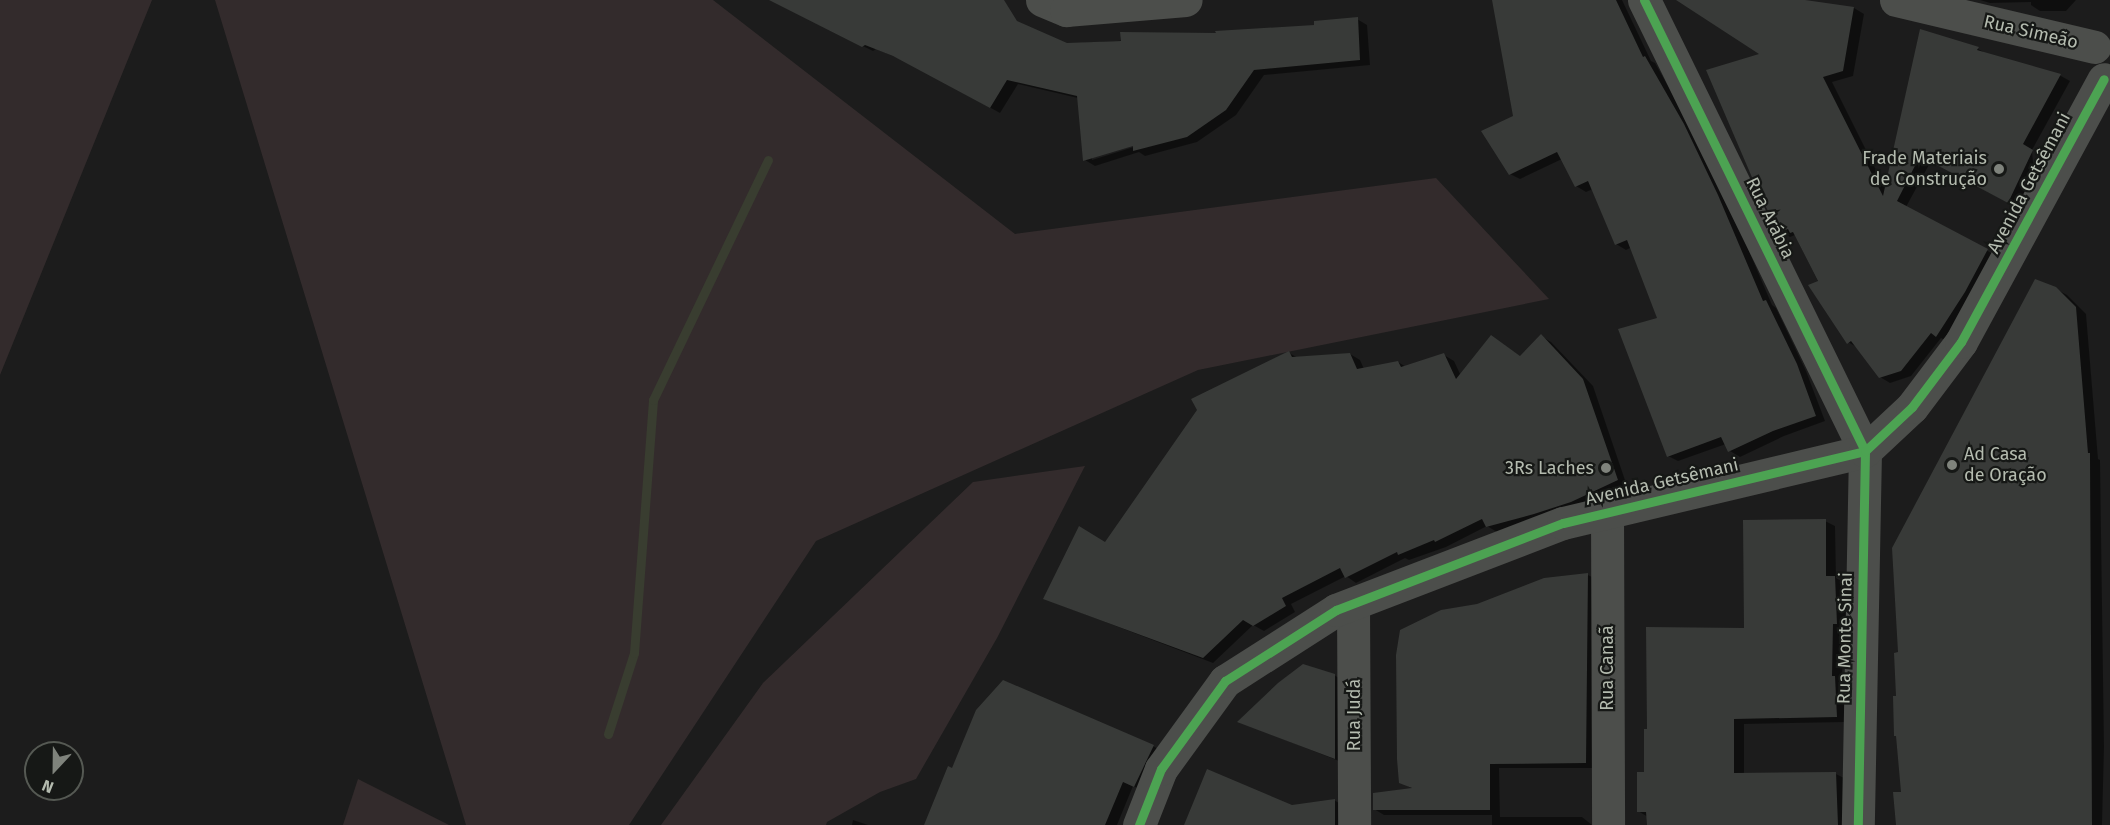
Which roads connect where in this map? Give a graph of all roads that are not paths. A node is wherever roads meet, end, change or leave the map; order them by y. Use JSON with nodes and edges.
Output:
{"nodes":[{"id":1,"x":1042,"y":0,"type":"edge"},
{"id":2,"x":1185,"y":0,"type":"edge"},
{"id":3,"x":1644,"y":0,"type":"edge"},
{"id":4,"x":1896,"y":0,"type":"edge"},
{"id":5,"x":2103,"y":38,"type":"edge"},
{"id":6,"x":2107,"y":80,"type":"edge"},
{"id":7,"x":1865,"y":451,"type":"junction"},
{"id":8,"x":1607,"y":511,"type":"junction"},
{"id":9,"x":1353,"y":604,"type":"junction"},
{"id":10,"x":1139,"y":825,"type":"edge"},
{"id":11,"x":1354,"y":825,"type":"edge"},
{"id":12,"x":1608,"y":825,"type":"edge"},
{"id":13,"x":1858,"y":825,"type":"edge"}],
"edges":[{"from":1,"to":2,"type":"street"},
{"from":3,"to":7,"type":"street","name":"Rua Arábia"},
{"from":4,"to":5,"type":"street","name":"Rua Simeão"},
{"from":5,"to":6,"type":"street"},
{"from":6,"to":7,"type":"street","name":"Avenida Getsêmani"},
{"from":7,"to":8,"type":"street","name":"Avenida Getsêmani"},
{"from":7,"to":13,"type":"street","name":"Rua Monte Sinai"},
{"from":8,"to":9,"type":"street","name":"Avenida Getsêmani"},
{"from":8,"to":12,"type":"street","name":"Rua Canaã"},
{"from":9,"to":10,"type":"street","name":"Avenida Getsêmani"},
{"from":9,"to":11,"type":"street","name":"Rua Judá"}]}
